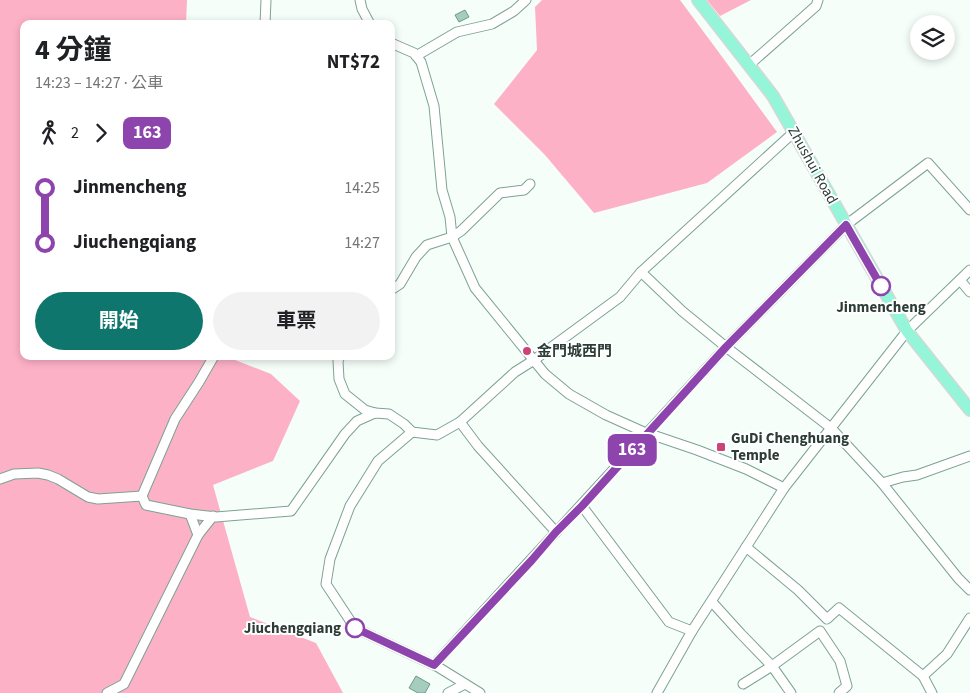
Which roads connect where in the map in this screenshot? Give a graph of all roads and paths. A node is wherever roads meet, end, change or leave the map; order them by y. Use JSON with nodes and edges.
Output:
{"nodes":[{"id":1,"x":266,"y":0,"type":"edge"},
{"id":2,"x":360,"y":0,"type":"edge"},
{"id":3,"x":526,"y":0,"type":"edge"},
{"id":4,"x":698,"y":0,"type":"edge"},
{"id":5,"x":818,"y":0,"type":"edge"},
{"id":6,"x":265,"y":20,"type":"edge"},
{"id":7,"x":368,"y":20,"type":"edge"},
{"id":8,"x":395,"y":45,"type":"edge"},
{"id":9,"x":416,"y":56,"type":"junction"},
{"id":10,"x":749,"y":65,"type":"junction"},
{"id":11,"x":794,"y":132,"type":"junction"},
{"id":12,"x":530,"y":184,"type":"dead end"},
{"id":13,"x":970,"y":210,"type":"edge"},
{"id":14,"x":846,"y":225,"type":"junction"},
{"id":15,"x":452,"y":237,"type":"junction"},
{"id":16,"x":970,"y":270,"type":"edge"},
{"id":17,"x":641,"y":272,"type":"junction"},
{"id":18,"x":960,"y":280,"type":"junction"},
{"id":19,"x":395,"y":287,"type":"edge"},
{"id":20,"x":970,"y":292,"type":"edge"},
{"id":21,"x":907,"y":331,"type":"junction"},
{"id":22,"x":726,"y":347,"type":"junction"},
{"id":23,"x":212,"y":360,"type":"edge"},
{"id":24,"x":338,"y":360,"type":"edge"},
{"id":25,"x":534,"y":360,"type":"junction"},
{"id":26,"x":970,"y":410,"type":"edge"},
{"id":27,"x":375,"y":413,"type":"junction"},
{"id":28,"x":460,"y":422,"type":"junction"},
{"id":29,"x":831,"y":428,"type":"junction"},
{"id":30,"x":412,"y":432,"type":"junction"},
{"id":31,"x":647,"y":433,"type":"junction"},
{"id":32,"x":970,"y":456,"type":"edge"},
{"id":33,"x":0,"y":479,"type":"edge"},
{"id":34,"x":882,"y":483,"type":"junction"},
{"id":35,"x":784,"y":488,"type":"junction"},
{"id":36,"x":142,"y":496,"type":"junction"},
{"id":37,"x":582,"y":506,"type":"junction"},
{"id":38,"x":190,"y":514,"type":"junction"},
{"id":39,"x":213,"y":516,"type":"junction"},
{"id":40,"x":556,"y":532,"type":"junction"},
{"id":41,"x":198,"y":535,"type":"junction"},
{"id":42,"x":746,"y":547,"type":"junction"},
{"id":43,"x":970,"y":590,"type":"edge"},
{"id":44,"x":712,"y":602,"type":"junction"},
{"id":45,"x":970,"y":618,"type":"edge"},
{"id":46,"x":692,"y":631,"type":"junction"},
{"id":47,"x":434,"y":665,"type":"junction"},
{"id":48,"x":772,"y":666,"type":"junction"},
{"id":49,"x":923,"y":676,"type":"junction"},
{"id":50,"x":466,"y":684,"type":"junction"},
{"id":51,"x":743,"y":684,"type":"dead end"},
{"id":52,"x":108,"y":693,"type":"edge"},
{"id":53,"x":448,"y":693,"type":"edge"},
{"id":54,"x":480,"y":693,"type":"edge"},
{"id":55,"x":657,"y":693,"type":"edge"},
{"id":56,"x":791,"y":693,"type":"edge"},
{"id":57,"x":839,"y":693,"type":"edge"},
{"id":58,"x":932,"y":693,"type":"edge"}],
"edges":[{"from":1,"to":6,"type":"street"},
{"from":2,"to":7,"type":"street"},
{"from":3,"to":9,"type":"street"},
{"from":4,"to":10,"type":"main road","name":"Zhushui Road"},
{"from":5,"to":10,"type":"street"},
{"from":8,"to":9,"type":"street"},
{"from":9,"to":15,"type":"street"},
{"from":10,"to":11,"type":"main road","name":"Zhushui Road"},
{"from":11,"to":14,"type":"main road","name":"Zhushui Road"},
{"from":11,"to":17,"type":"street"},
{"from":12,"to":15,"type":"street"},
{"from":13,"to":14,"type":"street"},
{"from":14,"to":21,"type":"main road","name":"Zhushui Road"},
{"from":14,"to":22,"type":"street"},
{"from":15,"to":19,"type":"street"},
{"from":15,"to":25,"type":"street"},
{"from":16,"to":18,"type":"street"},
{"from":17,"to":22,"type":"street"},
{"from":17,"to":25,"type":"street"},
{"from":18,"to":20,"type":"street"},
{"from":18,"to":21,"type":"street"},
{"from":21,"to":26,"type":"main road","name":"Zhushui Road"},
{"from":21,"to":29,"type":"street"},
{"from":22,"to":29,"type":"street"},
{"from":22,"to":31,"type":"street"},
{"from":23,"to":36,"type":"street"},
{"from":24,"to":27,"type":"street"},
{"from":25,"to":28,"type":"street"},
{"from":25,"to":31,"type":"street"},
{"from":27,"to":30,"type":"street"},
{"from":27,"to":39,"type":"street"},
{"from":28,"to":30,"type":"street"},
{"from":28,"to":40,"type":"street"},
{"from":29,"to":34,"type":"street"},
{"from":29,"to":35,"type":"street"},
{"from":30,"to":47,"type":"street"},
{"from":31,"to":35,"type":"street"},
{"from":31,"to":37,"type":"street"},
{"from":32,"to":34,"type":"street"},
{"from":33,"to":36,"type":"street"},
{"from":34,"to":43,"type":"street"},
{"from":35,"to":42,"type":"street"},
{"from":36,"to":38,"type":"street"},
{"from":37,"to":40,"type":"street"},
{"from":37,"to":46,"type":"street"},
{"from":38,"to":39,"type":"street"},
{"from":38,"to":41,"type":"street"},
{"from":39,"to":41,"type":"street"},
{"from":40,"to":47,"type":"street"},
{"from":41,"to":52,"type":"street"},
{"from":42,"to":44,"type":"street"},
{"from":42,"to":49,"type":"street"},
{"from":44,"to":46,"type":"street"},
{"from":44,"to":48,"type":"street"},
{"from":45,"to":49,"type":"street"},
{"from":46,"to":55,"type":"street"},
{"from":47,"to":50,"type":"street"},
{"from":48,"to":51,"type":"street"},
{"from":48,"to":56,"type":"street"},
{"from":48,"to":57,"type":"street"},
{"from":49,"to":58,"type":"street"},
{"from":50,"to":53,"type":"street"},
{"from":50,"to":54,"type":"street"}]}
